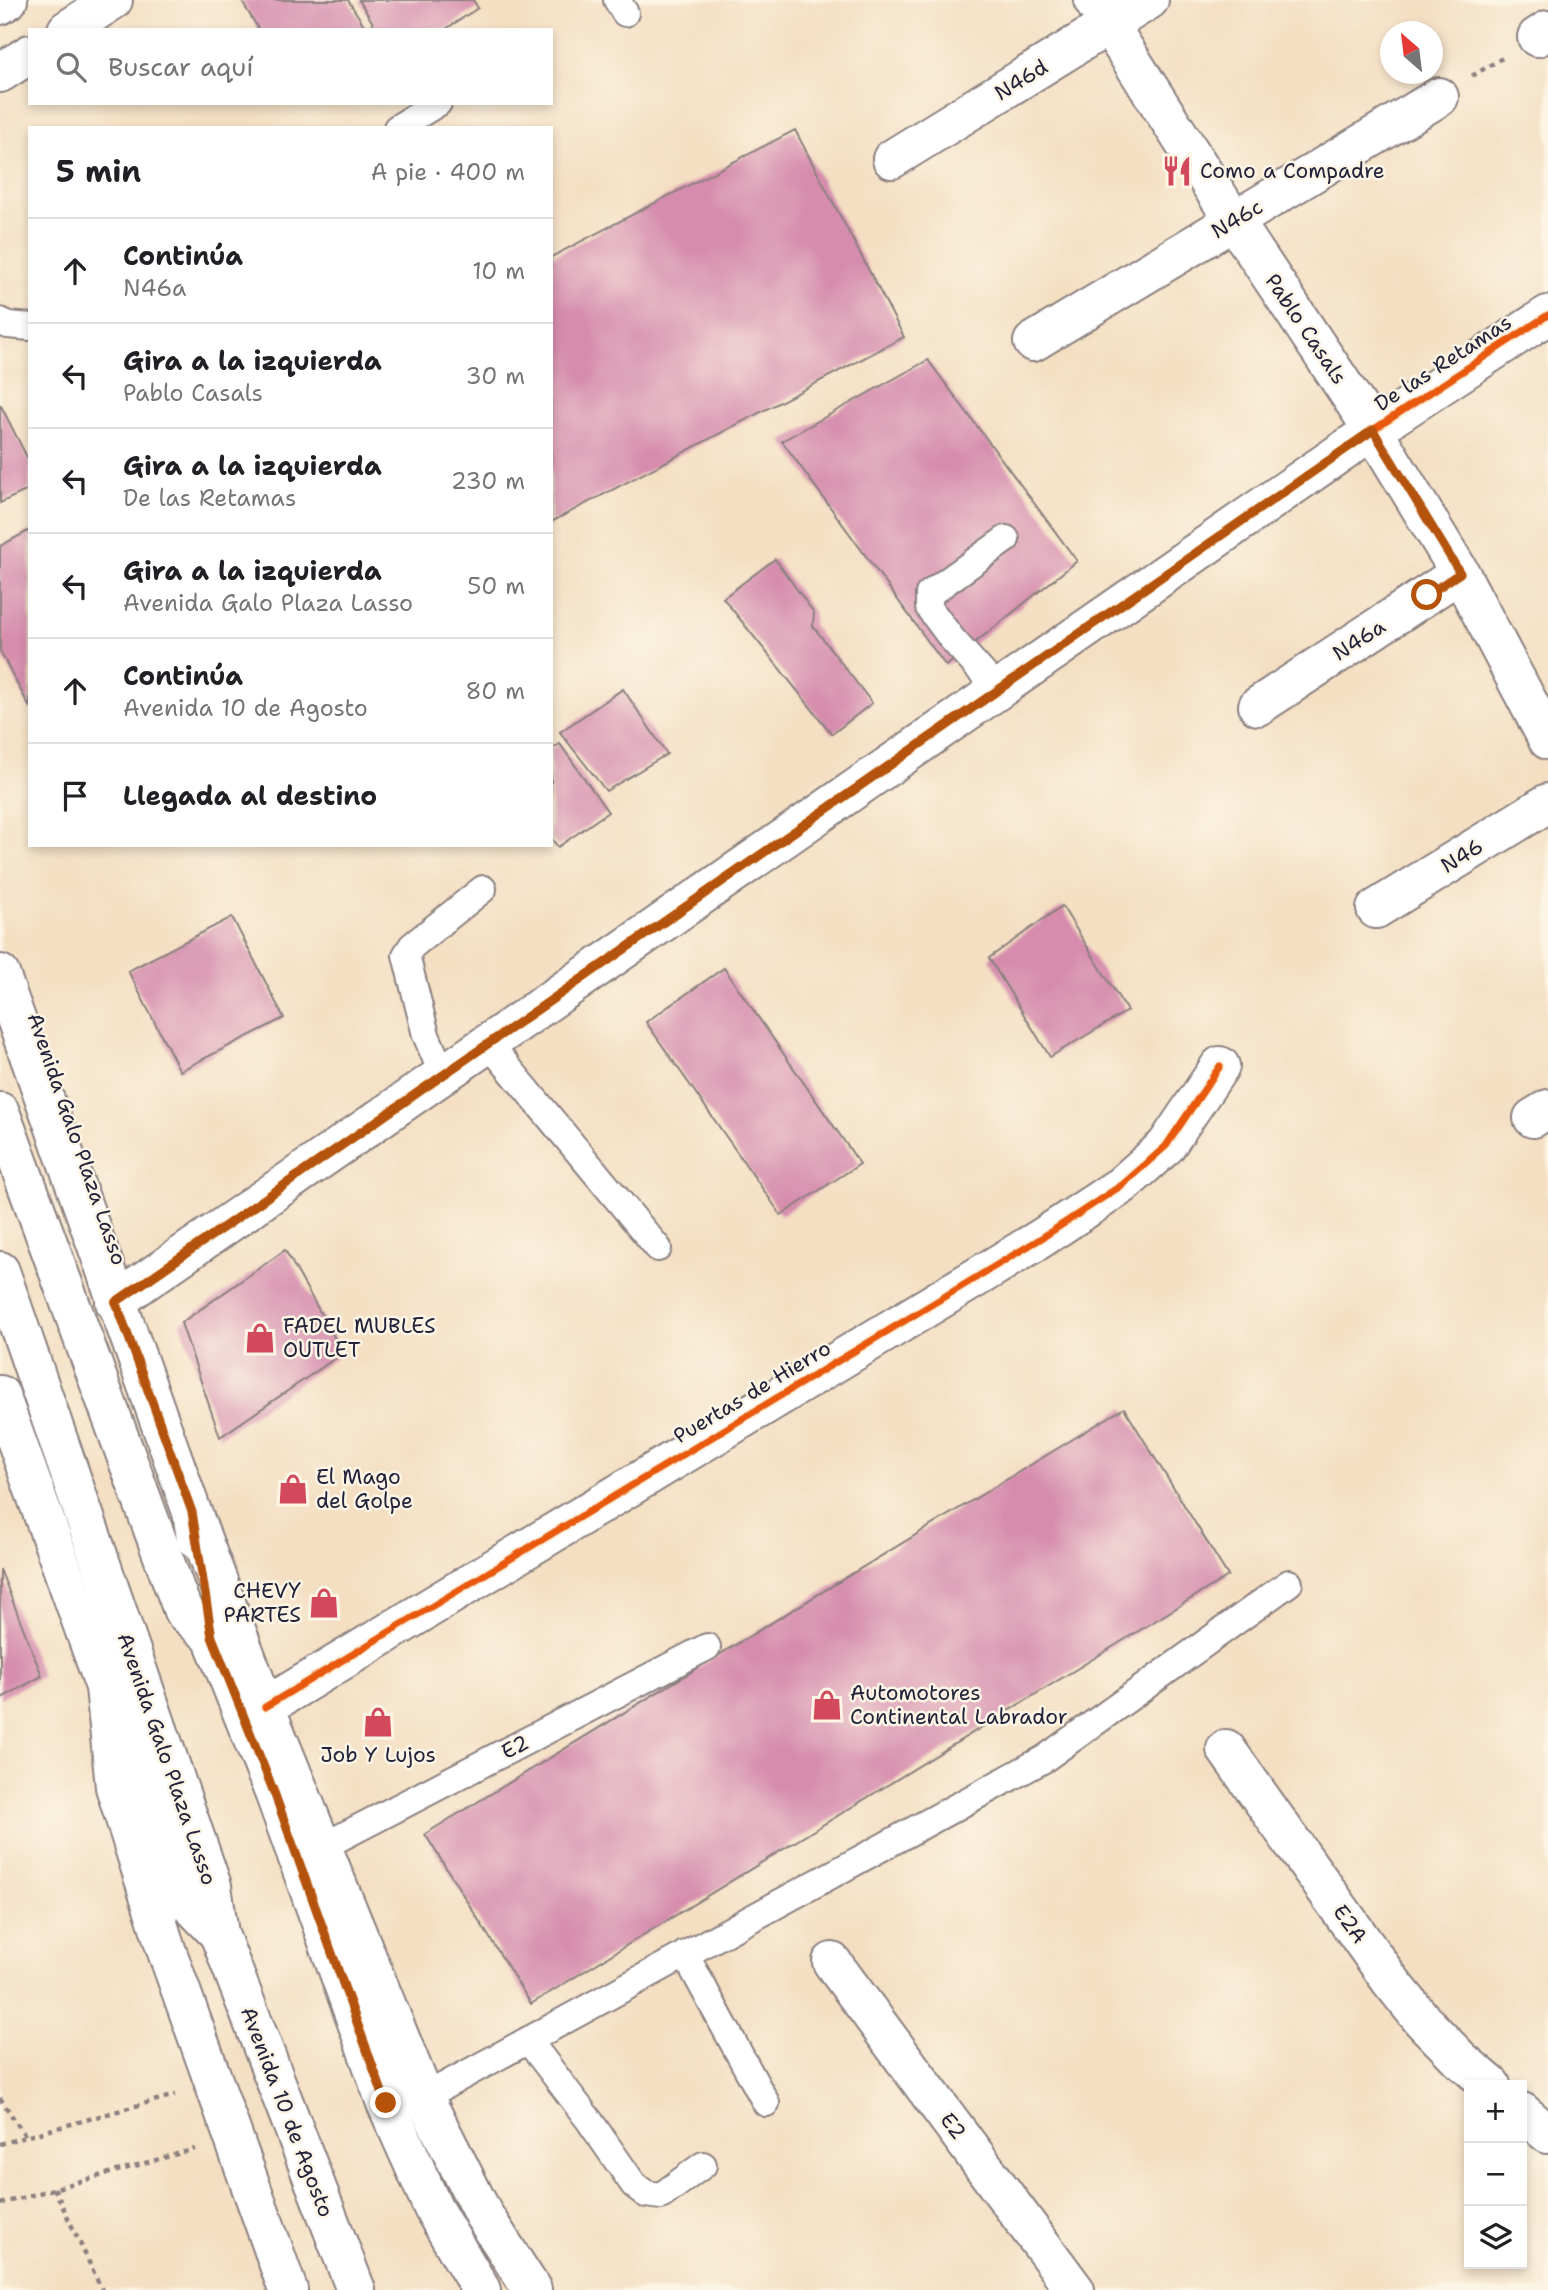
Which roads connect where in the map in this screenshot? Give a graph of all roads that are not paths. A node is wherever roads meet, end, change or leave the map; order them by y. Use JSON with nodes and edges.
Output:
{"nodes":[{"id":1,"x":8,"y":0,"type":"edge"},
{"id":2,"x":113,"y":0,"type":"edge"},
{"id":3,"x":1149,"y":0,"type":"edge"},
{"id":4,"x":0,"y":5,"type":"edge"},
{"id":5,"x":1101,"y":13,"type":"edge"},
{"id":6,"x":70,"y":28,"type":"edge"},
{"id":7,"x":28,"y":55,"type":"edge"},
{"id":8,"x":0,"y":73,"type":"edge"},
{"id":9,"x":1438,"y":97,"type":"road end"},
{"id":10,"x":435,"y":105,"type":"edge"},
{"id":11,"x":400,"y":126,"type":"edge"},
{"id":12,"x":892,"y":159,"type":"dead end"},
{"id":13,"x":1234,"y":221,"type":"junction"},
{"id":14,"x":1548,"y":315,"type":"edge"},
{"id":15,"x":0,"y":321,"type":"edge"},
{"id":16,"x":28,"y":327,"type":"edge"},
{"id":17,"x":1032,"y":342,"type":"dead end"},
{"id":18,"x":1373,"y":430,"type":"junction"},
{"id":19,"x":1006,"y":539,"type":"dead end"},
{"id":20,"x":1460,"y":573,"type":"junction"},
{"id":21,"x":998,"y":690,"type":"junction"},
{"id":22,"x":1258,"y":706,"type":"dead end"},
{"id":23,"x":1548,"y":740,"type":"edge"},
{"id":24,"x":1548,"y":803,"type":"edge"},
{"id":25,"x":483,"y":889,"type":"dead end"},
{"id":26,"x":1376,"y":909,"type":"dead end"},
{"id":27,"x":0,"y":974,"type":"edge"},
{"id":28,"x":488,"y":1043,"type":"junction"},
{"id":29,"x":1220,"y":1066,"type":"dead end"},
{"id":30,"x":443,"y":1074,"type":"junction"},
{"id":31,"x":0,"y":1112,"type":"edge"},
{"id":32,"x":658,"y":1248,"type":"dead end"},
{"id":33,"x":0,"y":1271,"type":"edge"},
{"id":34,"x":116,"y":1302,"type":"junction"},
{"id":35,"x":0,"y":1395,"type":"edge"},
{"id":36,"x":192,"y":1512,"type":"junction"},
{"id":37,"x":1289,"y":1583,"type":"dead end"},
{"id":38,"x":212,"y":1637,"type":"junction"},
{"id":39,"x":708,"y":1647,"type":"dead end"},
{"id":40,"x":105,"y":1687,"type":"junction"},
{"id":41,"x":265,"y":1707,"type":"junction"},
{"id":42,"x":1226,"y":1749,"type":"dead end"},
{"id":43,"x":322,"y":1847,"type":"junction"},
{"id":44,"x":219,"y":1934,"type":"junction"},
{"id":45,"x":685,"y":1954,"type":"junction"},
{"id":46,"x":832,"y":1962,"type":"dead end"},
{"id":47,"x":527,"y":2040,"type":"junction"},
{"id":48,"x":1485,"y":2080,"type":"edge"},
{"id":49,"x":424,"y":2097,"type":"junction"},
{"id":50,"x":766,"y":2103,"type":"dead end"},
{"id":51,"x":1527,"y":2116,"type":"edge"},
{"id":52,"x":1548,"y":2134,"type":"edge"},
{"id":53,"x":704,"y":2165,"type":"dead end"},
{"id":54,"x":288,"y":2290,"type":"edge"},
{"id":55,"x":356,"y":2290,"type":"edge"},
{"id":56,"x":481,"y":2290,"type":"edge"},
{"id":57,"x":532,"y":2290,"type":"edge"},
{"id":58,"x":1075,"y":2290,"type":"edge"}],
"edges":[{"from":1,"to":4,"type":"street"},
{"from":2,"to":6,"type":"street"},
{"from":3,"to":5,"type":"street","name":"N46d"},
{"from":5,"to":12,"type":"street","name":"N46d"},
{"from":5,"to":13,"type":"street","name":"Pablo Casals"},
{"from":7,"to":8,"type":"street"},
{"from":9,"to":13,"type":"street","name":"N46c"},
{"from":10,"to":11,"type":"lane"},
{"from":13,"to":17,"type":"street","name":"N46c"},
{"from":13,"to":18,"type":"street","name":"Pablo Casals"},
{"from":14,"to":18,"type":"street","name":"De las Retamas"},
{"from":15,"to":16,"type":"lane"},
{"from":18,"to":20,"type":"street","name":"Pablo Casals"},
{"from":18,"to":21,"type":"street","name":"De las Retamas"},
{"from":19,"to":21,"type":"lane"},
{"from":20,"to":22,"type":"street","name":"N46a"},
{"from":20,"to":23,"type":"street","name":"Pablo Casals"},
{"from":21,"to":28,"type":"street","name":"De las Retamas"},
{"from":24,"to":26,"type":"street","name":"N46"},
{"from":25,"to":30,"type":"lane"},
{"from":27,"to":34,"type":"street","name":"Avenida Galo Plaza Lasso"},
{"from":28,"to":30,"type":"street","name":"De las Retamas"},
{"from":28,"to":32,"type":"lane"},
{"from":29,"to":41,"type":"street","name":"Puertas de Hierro"},
{"from":30,"to":34,"type":"street","name":"De las Retamas"},
{"from":31,"to":38,"type":"street"},
{"from":33,"to":44,"type":"street","name":"Avenida Galo Plaza Lasso"},
{"from":34,"to":36,"type":"street","name":"Avenida Galo Plaza Lasso"},
{"from":35,"to":40,"type":"street","name":"Avenida Galo Plaza Lasso"},
{"from":36,"to":38,"type":"street","name":"Avenida Galo Plaza Lasso"},
{"from":36,"to":41,"type":"street"},
{"from":37,"to":45,"type":"lane"},
{"from":38,"to":56,"type":"street"},
{"from":39,"to":43,"type":"lane","name":"E2"},
{"from":40,"to":44,"type":"street","name":"Avenida Galo Plaza Lasso"},
{"from":40,"to":54,"type":"street"},
{"from":41,"to":43,"type":"street"},
{"from":42,"to":48,"type":"street","name":"E2A"},
{"from":43,"to":49,"type":"street"},
{"from":44,"to":55,"type":"street","name":"Avenida 10 de Agosto"},
{"from":45,"to":47,"type":"lane"},
{"from":45,"to":50,"type":"lane"},
{"from":46,"to":58,"type":"street","name":"E2"},
{"from":47,"to":49,"type":"lane"},
{"from":47,"to":53,"type":"lane"},
{"from":49,"to":57,"type":"street"},
{"from":51,"to":52,"type":"street"}]}
